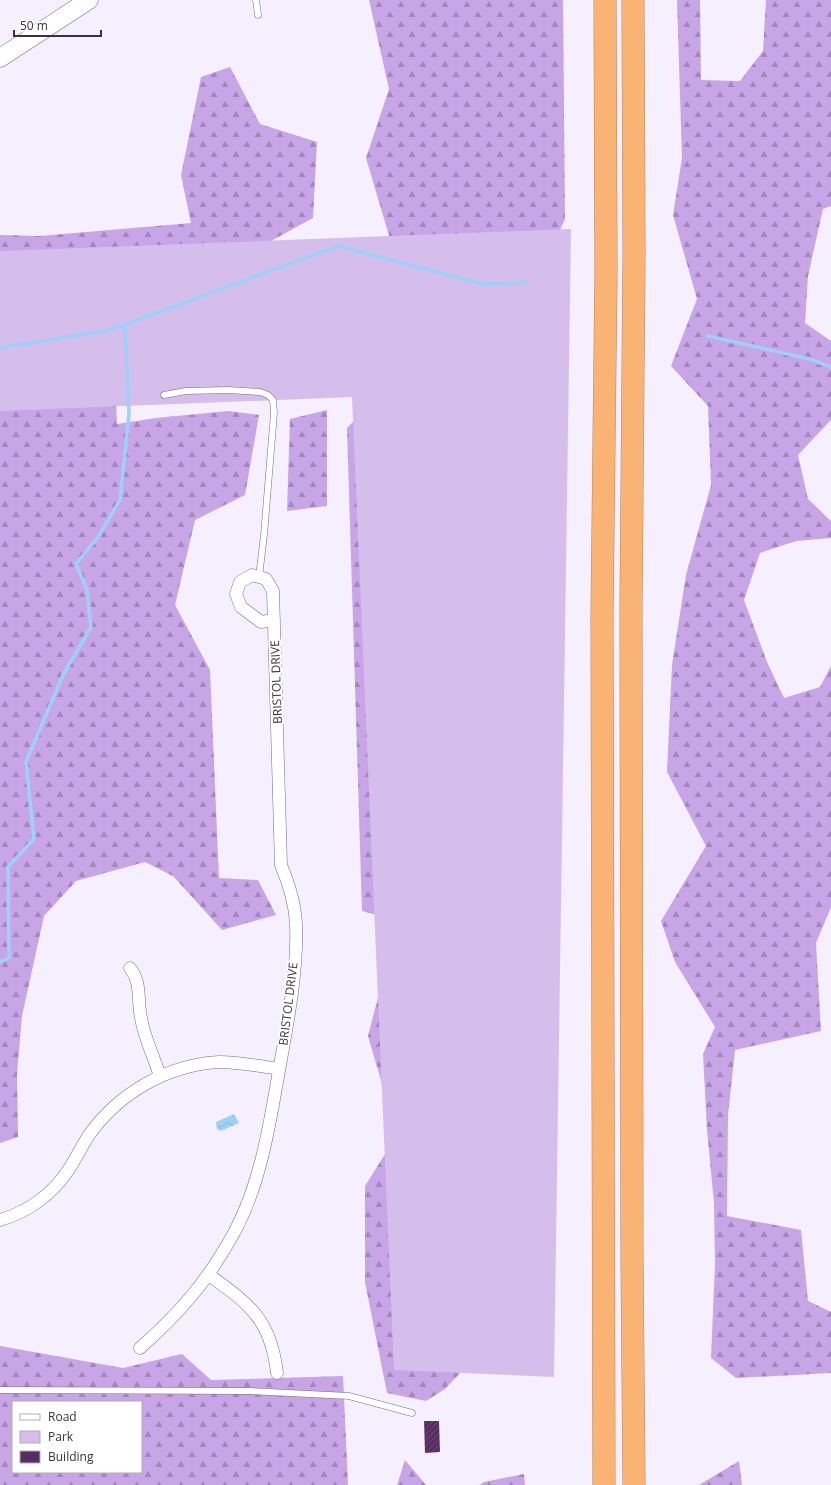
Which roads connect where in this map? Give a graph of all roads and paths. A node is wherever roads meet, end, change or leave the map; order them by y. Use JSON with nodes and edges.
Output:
{"nodes":[{"id":1,"x":89,"y":0,"type":"edge"},
{"id":2,"x":256,"y":0,"type":"edge"},
{"id":3,"x":605,"y":0,"type":"edge"},
{"id":4,"x":633,"y":0,"type":"edge"},
{"id":5,"x":258,"y":15,"type":"dead end"},
{"id":6,"x":1,"y":55,"type":"edge"},
{"id":7,"x":164,"y":395,"type":"dead end"},
{"id":8,"x":259,"y":577,"type":"junction"},
{"id":9,"x":274,"y":620,"type":"junction"},
{"id":10,"x":130,"y":968,"type":"dead end"},
{"id":11,"x":279,"y":1069,"type":"junction"},
{"id":12,"x":160,"y":1076,"type":"junction"},
{"id":13,"x":0,"y":1220,"type":"edge"},
{"id":14,"x":209,"y":1275,"type":"junction"},
{"id":15,"x":140,"y":1348,"type":"dead end"},
{"id":16,"x":277,"y":1373,"type":"dead end"},
{"id":17,"x":0,"y":1390,"type":"edge"},
{"id":18,"x":412,"y":1413,"type":"dead end"},
{"id":19,"x":604,"y":1485,"type":"edge"},
{"id":20,"x":634,"y":1485,"type":"edge"}],
"edges":[{"from":1,"to":6,"type":"street"},
{"from":2,"to":5,"type":"lane"},
{"from":3,"to":19,"type":"highway"},
{"from":4,"to":20,"type":"highway"},
{"from":7,"to":8,"type":"lane"},
{"from":8,"to":9,"type":"street","name":"BRISTOL DRIVE"},
{"from":8,"to":9,"type":"street"},
{"from":9,"to":11,"type":"street","name":"BRISTOL DRIVE"},
{"from":10,"to":12,"type":"street"},
{"from":11,"to":12,"type":"street"},
{"from":11,"to":14,"type":"street","name":"BRISTOL DRIVE"},
{"from":12,"to":13,"type":"street"},
{"from":14,"to":15,"type":"street","name":"BRISTOL DRIVE"},
{"from":14,"to":16,"type":"street"},
{"from":17,"to":18,"type":"lane"}]}
